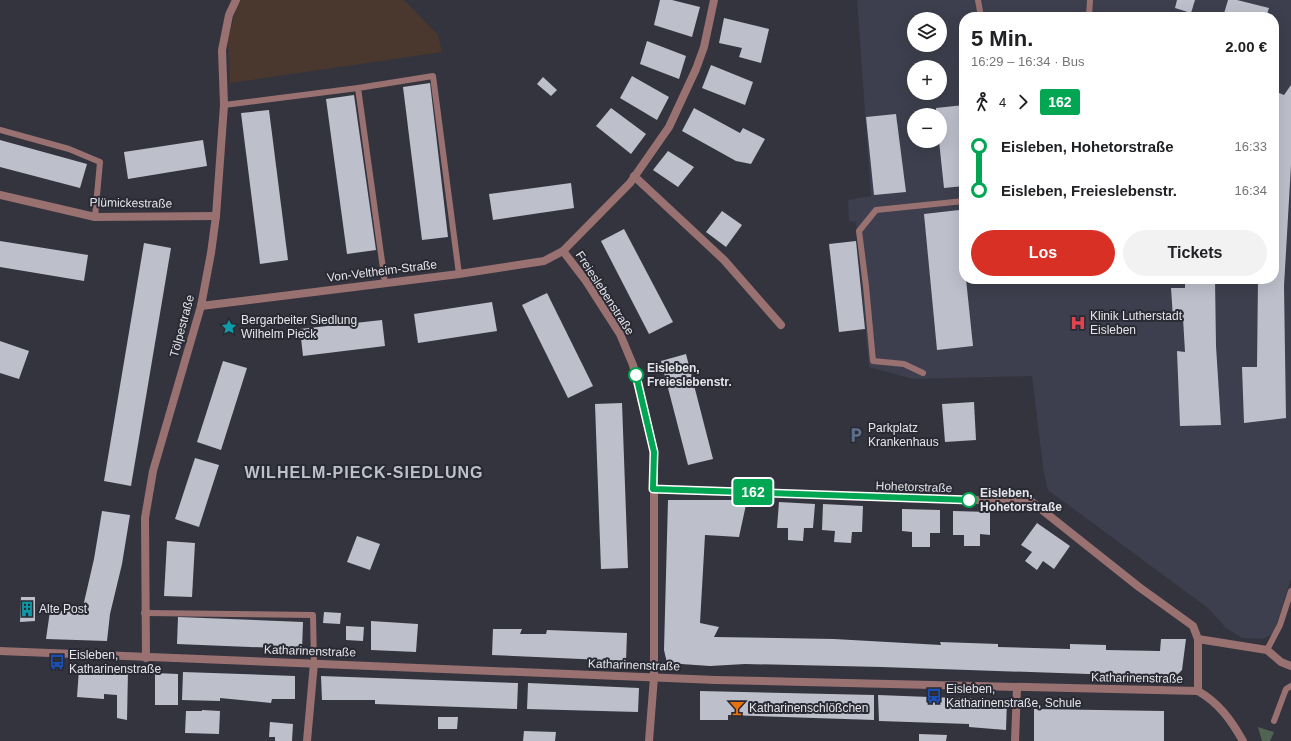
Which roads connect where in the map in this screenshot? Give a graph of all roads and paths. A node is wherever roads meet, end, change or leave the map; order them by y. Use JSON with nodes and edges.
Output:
{"nodes":[{"id":1,"x":236,"y":0,"type":"edge"},
{"id":2,"x":714,"y":0,"type":"edge"},
{"id":3,"x":978,"y":0,"type":"edge"},
{"id":4,"x":1090,"y":0,"type":"edge"},
{"id":5,"x":980,"y":12,"type":"edge"},
{"id":6,"x":1089,"y":12,"type":"edge"},
{"id":7,"x":358,"y":88,"type":"junction"},
{"id":8,"x":224,"y":105,"type":"junction"},
{"id":9,"x":0,"y":130,"type":"edge"},
{"id":10,"x":634,"y":176,"type":"junction"},
{"id":11,"x":0,"y":195,"type":"edge"},
{"id":12,"x":959,"y":202,"type":"edge"},
{"id":13,"x":216,"y":216,"type":"junction"},
{"id":14,"x":96,"y":217,"type":"junction"},
{"id":15,"x":563,"y":251,"type":"junction"},
{"id":16,"x":459,"y":274,"type":"junction"},
{"id":17,"x":385,"y":283,"type":"junction"},
{"id":18,"x":201,"y":306,"type":"junction"},
{"id":19,"x":781,"y":325,"type":"dead end"},
{"id":20,"x":923,"y":373,"type":"dead end"},
{"id":21,"x":653,"y":489,"type":"junction"},
{"id":22,"x":1291,"y":592,"type":"edge"},
{"id":23,"x":144,"y":613,"type":"junction"},
{"id":24,"x":1198,"y":639,"type":"junction"},
{"id":25,"x":1267,"y":650,"type":"junction"},
{"id":26,"x":0,"y":651,"type":"edge"},
{"id":27,"x":146,"y":658,"type":"junction"},
{"id":28,"x":314,"y":663,"type":"junction"},
{"id":29,"x":1291,"y":666,"type":"edge"},
{"id":30,"x":654,"y":678,"type":"junction"},
{"id":31,"x":1291,"y":686,"type":"edge"},
{"id":32,"x":1017,"y":688,"type":"junction"},
{"id":33,"x":1198,"y":691,"type":"junction"},
{"id":34,"x":1274,"y":721,"type":"dead end"},
{"id":35,"x":307,"y":741,"type":"edge"},
{"id":36,"x":650,"y":741,"type":"edge"},
{"id":37,"x":1014,"y":741,"type":"edge"},
{"id":38,"x":1243,"y":741,"type":"edge"}],
"edges":[{"from":1,"to":8,"type":"street","name":"Tölpestraße"},
{"from":2,"to":10,"type":"street","name":"Von-Veltheim-Straße"},
{"from":3,"to":5,"type":"lane"},
{"from":4,"to":6,"type":"lane"},
{"from":7,"to":8,"type":"lane"},
{"from":7,"to":16,"type":"lane"},
{"from":7,"to":17,"type":"lane"},
{"from":8,"to":13,"type":"street","name":"Tölpestraße"},
{"from":9,"to":14,"type":"lane"},
{"from":10,"to":15,"type":"street","name":"Von-Veltheim-Straße"},
{"from":10,"to":19,"type":"street"},
{"from":11,"to":14,"type":"street","name":"Plümickestraße"},
{"from":12,"to":20,"type":"lane"},
{"from":13,"to":14,"type":"street","name":"Plümickestraße"},
{"from":13,"to":18,"type":"street","name":"Tölpestraße"},
{"from":15,"to":16,"type":"street","name":"Von-Veltheim-Straße"},
{"from":15,"to":21,"type":"street","name":"Freieslebenstraße"},
{"from":16,"to":17,"type":"street","name":"Von-Veltheim-Straße"},
{"from":17,"to":18,"type":"street","name":"Von-Veltheim-Straße"},
{"from":18,"to":23,"type":"street","name":"Tölpestraße"},
{"from":21,"to":24,"type":"street","name":"Hohetorstraße"},
{"from":21,"to":30,"type":"street","name":"Freieslebenstraße"},
{"from":22,"to":25,"type":"lane"},
{"from":23,"to":27,"type":"street","name":"Tölpestraße"},
{"from":23,"to":28,"type":"lane"},
{"from":24,"to":25,"type":"street"},
{"from":24,"to":33,"type":"street"},
{"from":25,"to":29,"type":"street"},
{"from":26,"to":27,"type":"street","name":"Katharinenstraße"},
{"from":27,"to":28,"type":"street","name":"Katharinenstraße"},
{"from":28,"to":30,"type":"street","name":"Katharinenstraße"},
{"from":28,"to":35,"type":"street"},
{"from":30,"to":32,"type":"street","name":"Katharinenstraße"},
{"from":30,"to":36,"type":"street","name":"Freieslebenstraße"},
{"from":31,"to":34,"type":"lane"},
{"from":32,"to":33,"type":"street","name":"Katharinenstraße"},
{"from":32,"to":37,"type":"street"},
{"from":33,"to":38,"type":"street","name":"Katharinenstraße"}]}
